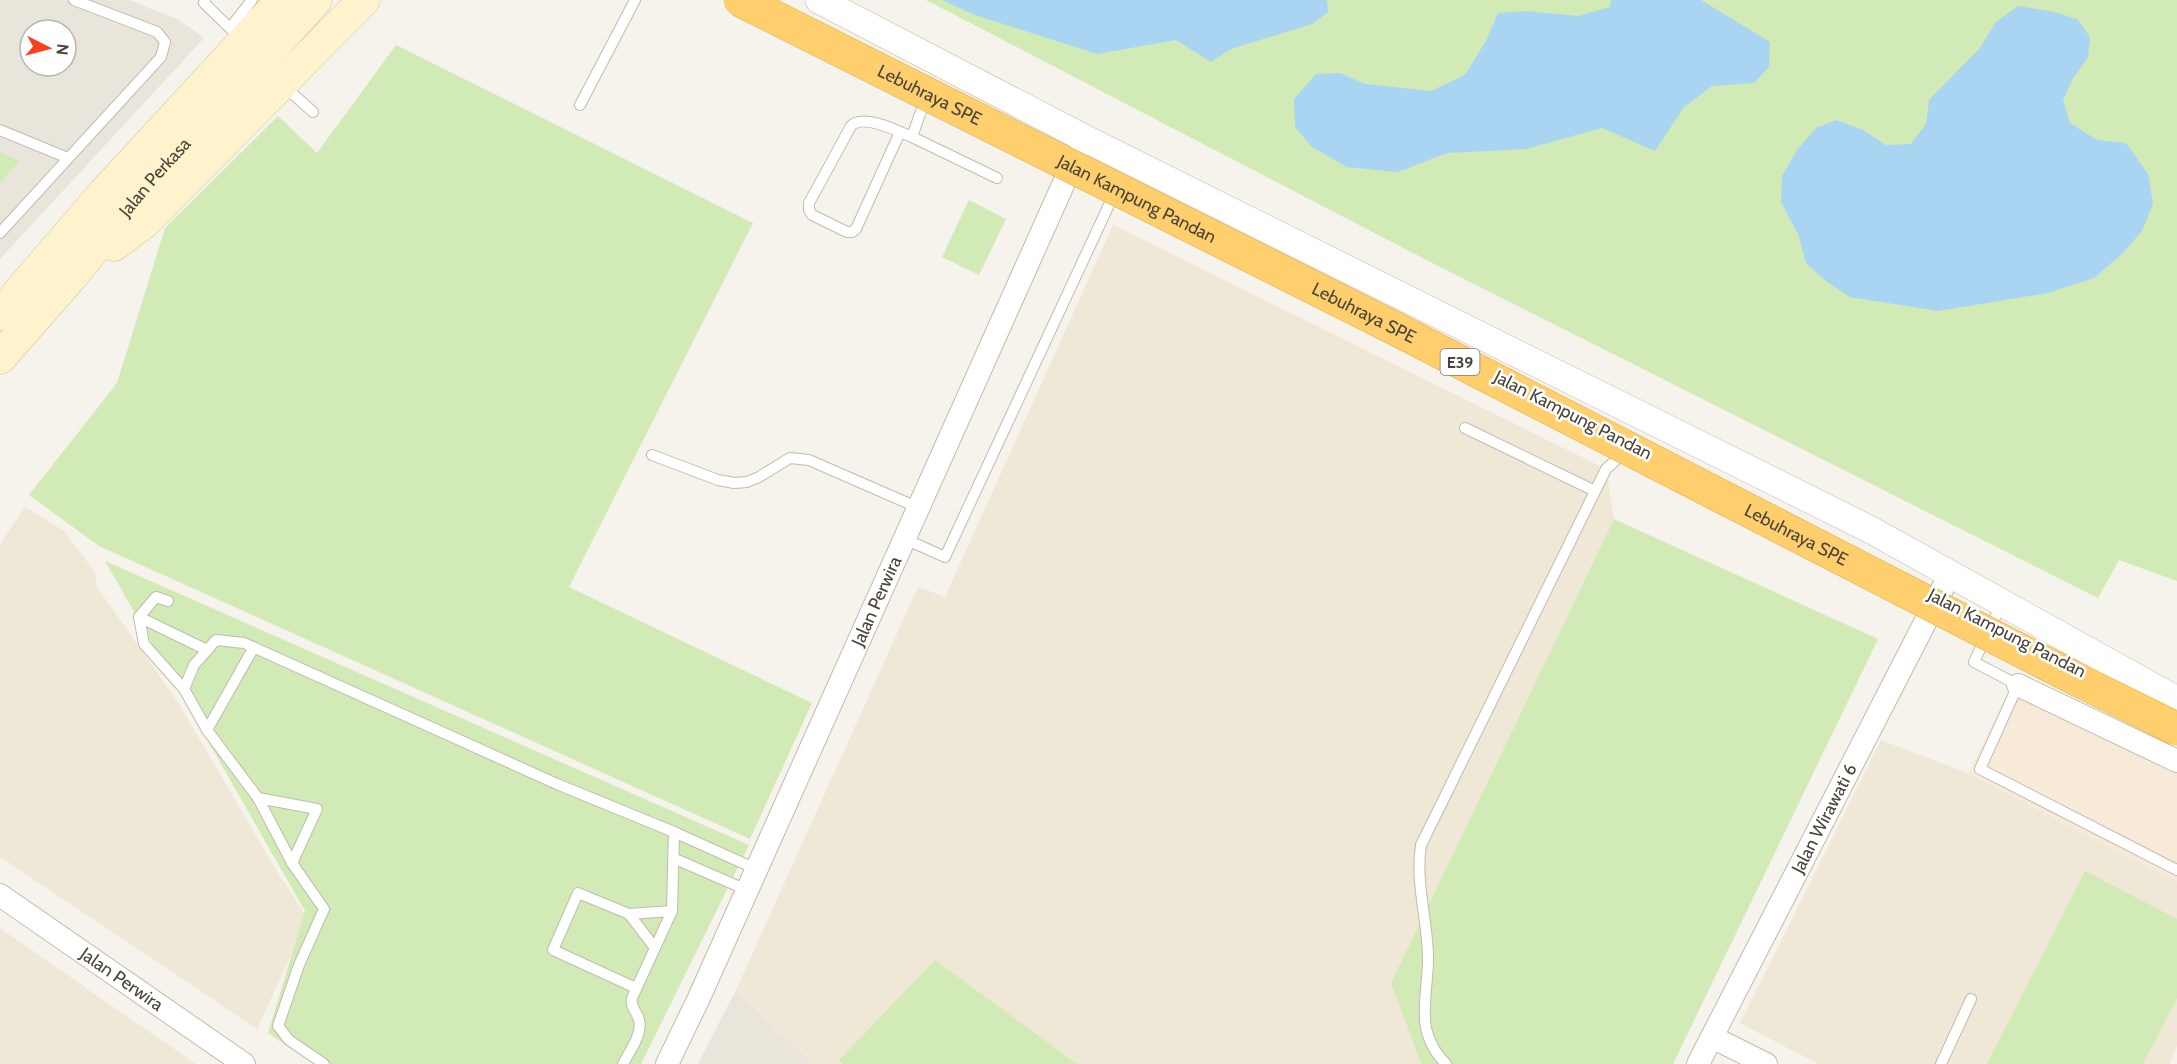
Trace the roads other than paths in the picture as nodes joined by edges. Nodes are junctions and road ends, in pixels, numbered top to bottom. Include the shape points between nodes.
1 (74, 0) edge
2 (205, 0) edge
3 (252, 0) edge
4 (282, 0) edge
5 (316, 0) edge
6 (364, 0) edge
7 (635, 0) edge
8 (741, 0) edge
9 (787, 0) edge
10 (819, 0) edge
11 (236, 35) junction
12 (281, 84) junction
13 (928, 94) junction
14 (580, 105) dead end
15 (313, 112) dead end
16 (0, 130) edge
17 (900, 132) junction
18 (912, 137) junction
19 (1084, 138) junction
20 (68, 158) junction
21 (1072, 162) junction
22 (997, 178) dead end
23 (1118, 187) junction
24 (0, 233) edge
25 (71, 278) junction
26 (0, 314) edge
27 (0, 358) edge
28 (1465, 428) dead end
29 (1632, 445) junction
30 (652, 455) dead end
31 (1595, 491) junction
32 (919, 508) junction
33 (905, 540) junction
34 (1944, 586) junction
35 (168, 602) dead end
36 (1997, 613) junction
37 (139, 617) junction
38 (254, 647) junction
39 (207, 650) junction
40 (2018, 685) junction
41 (184, 689) junction
42 (2177, 702) edge
43 (2177, 721) edge
44 (2177, 729) edge
45 (207, 730) junction
46 (2177, 761) edge
47 (258, 798) junction
48 (674, 832) junction
49 (674, 858) junction
50 (292, 863) junction
51 (2177, 870) edge
52 (751, 880) junction
53 (0, 894) edge
54 (672, 911) junction
55 (629, 914) junction
56 (655, 948) junction
57 (636, 988) junction
58 (1971, 999) dead end
59 (1712, 1037) junction
60 (244, 1064) edge
61 (324, 1064) edge
62 (623, 1064) edge
63 (667, 1064) edge
64 (1446, 1064) edge
65 (1698, 1064) edge
66 (1766, 1064) edge
67 (1941, 1064) edge

1 - 20 lane via 157,32 165,42 161,57
2 - 11 lane
3 - 11 lane
4 - 11 main road, Jalan Perkasa
5 - 25 main road, Jalan Perkasa via 153,178
6 - 12 main road
7 - 14 lane
8 - 13 street, Jalan Kampung Pandan
8 - 44 highway, Lebuhraya SPE / E39, bridge
9 - 42 highway, Lebuhraya SPE / E39 via 1413,320
10 - 19 street, Jalan Kampung Pandan
11 - 26 main road, Jalan Perkasa
12 - 15 lane
12 - 25 main road via 146,221
13 - 18 lane
13 - 21 street, Jalan Kampung Pandan
16 - 20 lane
17 - 17 lane via 856,229 847,232 812,215 810,203 855,121
17 - 18 lane
18 - 22 lane
19 - 21 street, Jalan Perwira
19 - 34 street, Jalan Kampung Pandan via 1860,525
20 - 24 lane
21 - 23 street, Jalan Kampung Pandan
21 - 32 street, Jalan Perwira
23 - 29 street, Jalan Kampung Pandan
23 - 33 lane via 945,558
25 - 27 main road, Jalan Perkasa
28 - 31 lane
29 - 31 lane via 1606,469
29 - 34 street, Jalan Kampung Pandan
30 - 32 lane via 734,483 747,482 790,458 799,458
31 - 64 lane via 1421,845 1418,863 1428,959 1426,1029 1437,1055
32 - 33 street, Jalan Perwira
33 - 52 street, Jalan Perwira
34 - 36 street, Jalan Kampung Pandan
34 - 59 street, Jalan Wirawati 6
35 - 37 lane via 156,597
36 - 40 lane via 1974,662
36 - 42 street, Jalan Kampung Pandan
36 - 43 street, Jalan Kampung Pandan
37 - 39 lane
37 - 41 lane via 144,644
38 - 39 lane via 216,640
38 - 45 lane
38 - 48 lane via 557,784
39 - 41 lane via 194,666
40 - 46 street
40 - 51 lane via 1980,769
41 - 45 lane
45 - 47 lane
47 - 50 lane
47 - 50 lane via 317,809
48 - 49 lane
48 - 52 lane
49 - 52 lane
49 - 54 lane
50 - 61 lane via 324,909 278,1026 289,1040
52 - 63 street, Jalan Perwira
53 - 60 street, Jalan Perwira
54 - 55 lane
54 - 56 lane
55 - 56 lane
55 - 57 lane via 578,893 553,950
56 - 57 lane
57 - 62 lane via 631,1004 640,1028
58 - 67 lane
59 - 65 street, Jalan Wirawati 6
59 - 66 street

